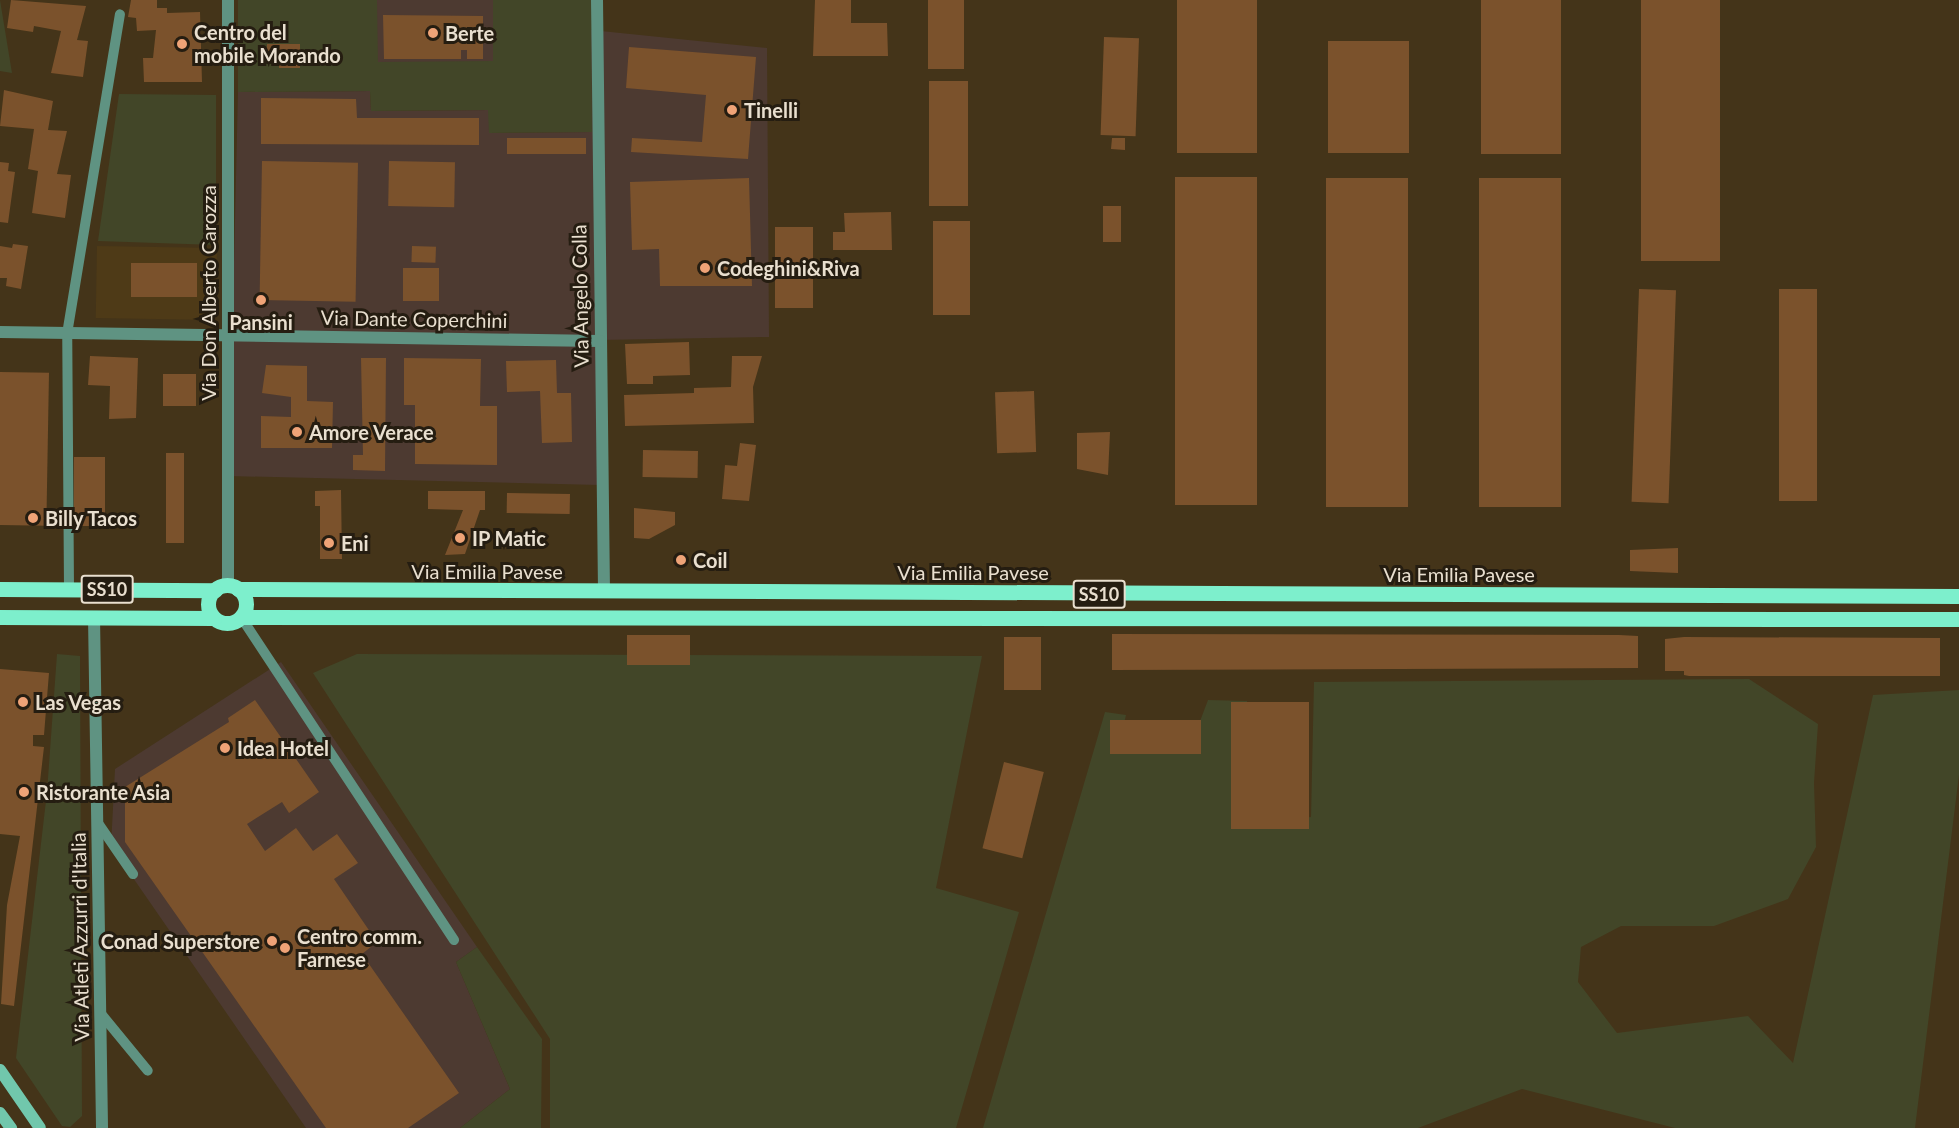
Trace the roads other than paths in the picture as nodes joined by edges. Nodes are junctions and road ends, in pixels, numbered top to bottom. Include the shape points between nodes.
1 (228, 0) edge
2 (597, 0) edge
3 (120, 14) dead end
4 (0, 332) edge
5 (67, 334) junction
6 (228, 335) junction
7 (600, 341) junction
8 (227, 588) junction
9 (0, 589) edge
10 (69, 589) junction
11 (604, 592) junction
12 (1959, 596) edge
13 (0, 617) edge
14 (94, 617) junction
15 (241, 617) junction
16 (214, 618) junction
17 (1959, 619) edge
18 (98, 823) junction
19 (133, 874) dead end
20 (454, 940) dead end
21 (102, 1015) junction
22 (0, 1070) edge
23 (148, 1071) dead end
24 (101, 1111) junction
25 (0, 1113) edge
26 (11, 1128) edge
27 (40, 1128) edge
28 (93, 1128) edge
29 (102, 1128) edge

1 - 6 street, Via Don Alberto Carozza
2 - 7 street, Via Angelo Colla
3 - 5 lane
4 - 5 street, Via Dante Coperchini
5 - 6 street, Via Dante Coperchini
5 - 10 lane
6 - 7 street, Via Dante Coperchini
6 - 8 street, Via Don Alberto Carozza
7 - 11 street, Via Angelo Colla
8 - 10 main road, Via Emilia Pavese / SS10
8 - 11 main road, Via Emilia Pavese / SS10
8 - 15 main road via 246,602
8 - 16 main road via 208,603
9 - 10 main road, Via Emilia Pavese / SS10
11 - 12 main road, Via Emilia Pavese / SS10
13 - 14 main road, SS10
14 - 16 main road, SS10
14 - 18 street, Via Atleti Azzurri d'Italia
15 - 16 main road, SS10 via 225,622
15 - 17 main road, SS10
15 - 20 lane
18 - 19 lane
18 - 21 street, Via Atleti Azzurri d'Italia
21 - 23 lane
21 - 24 street, Via Atleti Azzurri d'Italia
22 - 27 main road
24 - 28 street
24 - 29 street, Via Atleti Azzurri d'Italia
25 - 26 main road

